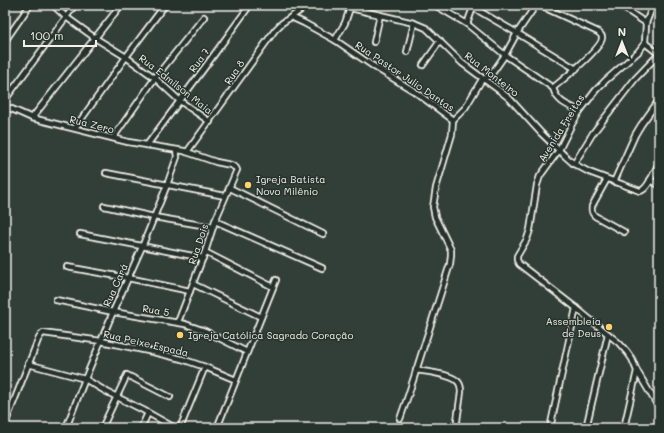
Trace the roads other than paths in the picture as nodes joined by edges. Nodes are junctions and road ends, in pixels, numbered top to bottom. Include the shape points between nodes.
1 (30, 5) edge
2 (53, 5) edge
3 (75, 5) edge
4 (121, 5) edge
5 (165, 5) edge
6 (250, 5) edge
7 (304, 5) edge
8 (338, 5) edge
9 (465, 5) edge
10 (536, 5) edge
11 (540, 5) edge
12 (619, 5) edge
13 (653, 5) edge
14 (439, 6) edge
15 (474, 7) edge
16 (350, 8) junction
17 (380, 15) junction
18 (66, 17) junction
19 (204, 17) dead end
20 (291, 17) junction
21 (414, 23) junction
22 (646, 23) junction
23 (467, 24) junction
24 (517, 33) junction
25 (95, 38) junction
26 (335, 40) junction
27 (5, 41) edge
28 (440, 41) junction
29 (374, 42) dead end
30 (645, 43) junction
31 (408, 52) dead end
32 (659, 54) edge
33 (505, 55) junction
34 (126, 57) junction
35 (423, 65) dead end
36 (576, 69) junction
37 (154, 78) junction
38 (484, 79) junction
39 (553, 88) junction
40 (5, 100) edge
41 (659, 100) edge
42 (180, 101) junction
43 (5, 106) edge
44 (580, 111) junction
45 (32, 118) junction
46 (453, 120) junction
47 (210, 122) junction
48 (75, 128) junction
49 (112, 138) junction
50 (147, 145) junction
51 (176, 150) junction
52 (560, 150) junction
53 (186, 152) junction
54 (177, 157) junction
55 (659, 163) edge
56 (574, 164) junction
57 (236, 172) joint
58 (106, 173) dead end
59 (607, 179) junction
60 (650, 180) junction
61 (614, 182) junction
62 (167, 185) junction
63 (659, 185) edge
64 (230, 188) junction
65 (225, 196) junction
66 (104, 206) dead end
67 (154, 217) junction
68 (216, 221) junction
69 (213, 227) junction
70 (624, 232) dead end
71 (80, 234) dead end
72 (323, 234) dead end
73 (142, 247) junction
74 (205, 252) junction
75 (203, 258) junction
76 (67, 267) dead end
77 (322, 268) dead end
78 (128, 278) junction
79 (276, 280) dead end
80 (193, 284) junction
81 (273, 287) junction
82 (190, 291) junction
83 (56, 300) dead end
84 (576, 308) junction
85 (113, 312) junction
86 (261, 317) junction
87 (178, 322) junction
88 (608, 334) junction
89 (101, 341) junction
90 (247, 352) junction
91 (28, 364) junction
92 (205, 367) junction
93 (416, 370) junction
94 (637, 371) junction
95 (85, 379) junction
96 (236, 380) junction
97 (117, 397) junction
98 (170, 397) dead end
99 (659, 408) edge
100 (148, 413) junction
101 (400, 419) dead end
102 (5, 424) edge
103 (66, 428) edge
104 (102, 428) edge
105 (141, 428) edge
106 (175, 428) edge
107 (180, 428) edge
108 (217, 428) edge
109 (456, 428) edge
110 (550, 428) edge
111 (586, 428) edge
112 (624, 428) edge

1 - 27 street
2 - 18 street, Rua Edmilson Maia
3 - 18 street
4 - 25 street
5 - 34 street
6 - 42 street, Rua 7
7 - 20 street, Rua 8
8 - 16 street, Rua Monteiro
9 - 15 street
10 - 24 street
11 - 36 street via 601,35 601,42
12 - 22 street
13 - 22 street
14 - 23 street
15 - 23 street
15 - 24 street
16 - 17 street, Rua Monteiro
16 - 26 street
17 - 21 street, Rua Monteiro
17 - 29 street
18 - 25 street, Rua Edmilson Maia
18 - 40 street
19 - 37 street
20 - 26 street, Rua Pastor Julio Dantas
20 - 47 street, Rua 8 via 275,30
21 - 28 street, Rua Monteiro via 426,28
21 - 31 street
22 - 30 street
23 - 33 street
24 - 33 street
24 - 36 street
25 - 34 street, Rua Edmilson Maia
25 - 45 street
26 - 46 street, Rua Pastor Julio Dantas via 414,91
28 - 35 street
28 - 38 street, Rua Monteiro via 462,63
30 - 32 street
30 - 44 street, Avenida Freitas via 596,90
32 - 56 street via 625,91 593,133
33 - 38 street
33 - 39 street
34 - 37 street, Rua Edmilson Maia
34 - 48 street
36 - 39 street
37 - 42 street, Rua Edmilson Maia
37 - 49 street
38 - 46 street via 465,108
38 - 52 street, Rua Monteiro via 510,99
39 - 44 street via 558,98
41 - 61 street via 635,135
42 - 47 street, Rua Edmilson Maia
42 - 50 street, Rua 7
43 - 45 street, Rua Zero
44 - 52 street, Avenida Freitas
45 - 48 street, Rua Zero
46 - 93 street, Rua Pastor Julio Dantas via 452,134 433,207 434,217 451,250 451,256
47 - 53 street, Rua 8
48 - 49 street, Rua Zero
49 - 50 street, Rua Zero
50 - 51 street, Rua Zero
51 - 53 street, Rua Zero
51 - 54 street, Rua Cará
52 - 56 street, Rua Monteiro
52 - 84 street, Avenida Freitas via 540,176 530,230 517,257 519,264
53 - 54 street, Rua 8
53 - 57 street, Rua Zero via 235,167
54 - 62 street, Rua Cará
55 - 60 street
56 - 59 street, Rua Monteiro
57 - 64 street, Rua Dois
58 - 62 street
59 - 61 street, Rua Monteiro
59 - 70 street via 591,210 595,216
60 - 61 street, Rua Monteiro via 644,190 640,191
60 - 63 street
62 - 65 street
62 - 67 street, Rua Cará
64 - 65 street, Rua Dois
64 - 72 street
65 - 68 street, Rua Dois
66 - 67 street
67 - 69 street
67 - 73 street, Rua Cará
68 - 69 street, Rua Dois
68 - 77 street
69 - 74 street, Rua Dois
71 - 73 street
73 - 75 street
73 - 78 street, Rua Cará
74 - 75 street, Rua Dois
74 - 81 street
75 - 80 street, Rua Dois
76 - 78 street
78 - 82 street
78 - 85 street, Rua Cará
79 - 81 street
80 - 82 street, Rua Dois
80 - 86 street
81 - 86 street
82 - 87 street, Rua Dois
83 - 85 street, Rua 5
84 - 88 street
84 - 110 street
85 - 87 street, Rua 5
85 - 89 street, Rua Cará
86 - 90 street
87 - 90 street, Rua 5 via 205,331
88 - 94 street via 627,352
88 - 111 street
89 - 91 street, Rua Peixe Espada via 43,333
89 - 92 street, Rua Peixe Espada via 182,359
89 - 95 street, Rua Cará
90 - 96 street
91 - 95 street
91 - 102 street
92 - 96 street, Rua Peixe Espada
92 - 107 street
93 - 101 street, Rua Pastor Julio Dantas
93 - 109 street via 450,377 460,383
94 - 99 street
94 - 112 street
95 - 97 street
95 - 103 street, Rua Cará
96 - 108 street
97 - 98 street via 127,375
97 - 100 street
97 - 104 street
100 - 105 street
100 - 106 street

